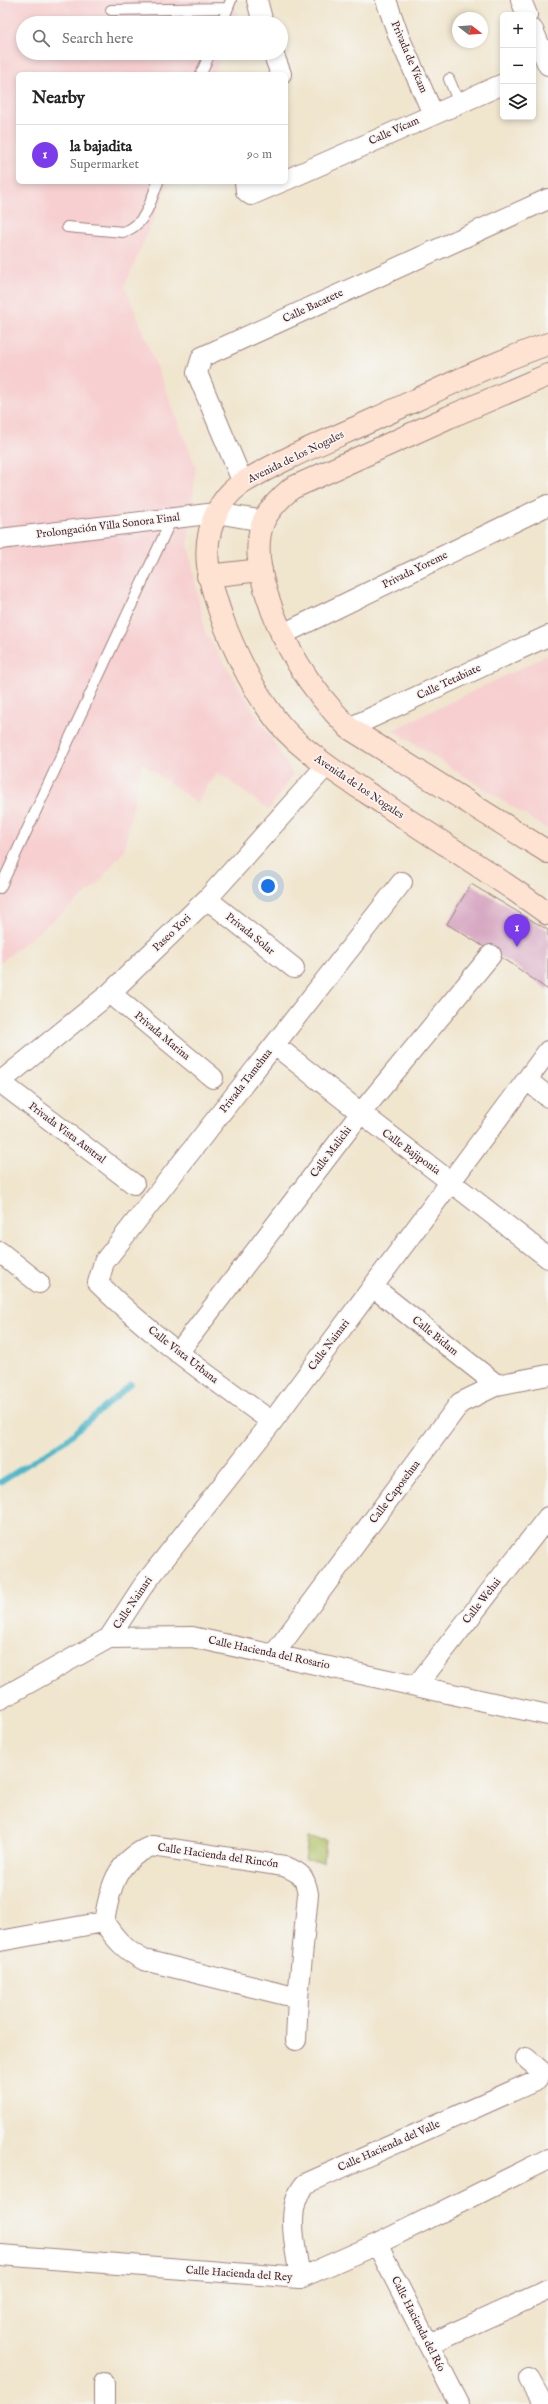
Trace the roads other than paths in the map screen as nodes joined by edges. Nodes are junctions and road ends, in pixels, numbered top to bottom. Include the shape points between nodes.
1 (257, 0) edge
2 (386, 0) edge
3 (521, 0) edge
4 (230, 4) edge
5 (111, 10) dead end
6 (526, 12) edge
7 (225, 16) edge
8 (261, 16) edge
9 (536, 37) edge
10 (207, 60) edge
11 (276, 60) edge
12 (548, 65) edge
13 (536, 70) edge
14 (203, 72) edge
15 (280, 72) edge
16 (449, 79) dead end
17 (500, 85) edge
18 (459, 103) junction
19 (433, 114) junction
20 (288, 179) edge
21 (157, 184) edge
22 (272, 184) edge
23 (248, 189) edge
24 (548, 199) edge
25 (67, 227) dead end
26 (548, 344) edge
27 (548, 375) edge
28 (243, 483) junction
29 (548, 505) edge
30 (216, 513) junction
31 (172, 518) junction
32 (264, 521) junction
33 (0, 539) edge
34 (261, 570) junction
35 (208, 576) junction
36 (281, 635) junction
37 (548, 636) edge
38 (349, 728) junction
39 (326, 766) junction
40 (548, 852) edge
41 (402, 882) dead end
42 (0, 888) edge
43 (207, 899) junction
44 (548, 914) edge
45 (491, 955) dead end
46 (294, 968) dead end
47 (110, 993) junction
48 (275, 1045) junction
49 (548, 1051) edge
50 (213, 1078) dead end
51 (527, 1080) junction
52 (0, 1082) edge
53 (548, 1097) edge
54 (360, 1114) junction
55 (451, 1181) junction
56 (134, 1184) dead end
57 (0, 1252) edge
58 (548, 1258) edge
59 (39, 1283) dead end
60 (98, 1283) joint
61 (373, 1287) junction
62 (178, 1353) junction
63 (548, 1375) edge
64 (497, 1385) junction
65 (272, 1422) junction
66 (548, 1517) edge
67 (109, 1638) junction
68 (274, 1654) junction
69 (417, 1685) junction
70 (0, 1699) edge
71 (548, 1714) edge
72 (104, 1922) junction
73 (0, 1941) edge
74 (298, 1998) junction
75 (296, 2040) dead end
76 (526, 2058) dead end
77 (548, 2159) edge
78 (377, 2244) junction
79 (0, 2255) edge
80 (300, 2278) junction
81 (548, 2290) edge
82 (429, 2344) junction
83 (529, 2379) dead end
84 (104, 2383) dead end
85 (104, 2404) edge
86 (459, 2404) edge
87 (543, 2404) edge

1 - 8 street
2 - 19 street, Privada de Vícam via 399,37
3 - 6 street
4 - 5 lane
4 - 7 lane
9 - 12 street
10 - 14 lane
11 - 15 street
12 - 13 street
16 - 18 lane
17 - 18 street, Calle Vícam
18 - 19 street, Calle Vícam
19 - 20 street, Calle Vícam
21 - 25 lane via 140,224 132,230 123,232
22 - 23 street
24 - 28 street, Calle Bacatete via 202,357 197,373
26 - 28 main road, Avenida de los Nogales via 421,398 303,452
27 - 32 main road via 292,488 278,500
28 - 30 main road, Avenida de los Nogales via 230,492
29 - 36 street, Privada Yoreme
30 - 31 street, Prolongación Villa Sonora Final
30 - 32 street, Prolongación Villa Sonora Final
30 - 35 main road, Avenida de los Nogales via 206,545
31 - 33 street, Prolongación Villa Sonora Final
31 - 42 lane
32 - 34 main road via 258,553
34 - 35 main road
34 - 36 main road via 273,618
35 - 39 main road, Avenida de los Nogales via 229,635 269,709 294,739
36 - 38 main road via 308,681 326,705
37 - 38 street, Calle Tetabiate
38 - 40 main road
39 - 43 street, Paseo Yori
39 - 44 main road, Avenida de los Nogales
41 - 48 street, Privada Tamehua
43 - 46 street, Privada Solar
43 - 47 street, Paseo Yori
45 - 54 street, Calle Malichi
47 - 50 street, Privada Marina
47 - 52 street, Paseo Yori
48 - 54 street, Calle Bajiponia
48 - 60 street, Privada Tamehua via 104,1262
49 - 51 street, Calle Nainari
51 - 53 street
51 - 55 street, Calle Nainari
52 - 56 street, Privada Vista Austral
54 - 55 street, Calle Bajiponia
54 - 62 street, Calle Malichi
55 - 58 street, Calle Bajiponia
55 - 61 street, Calle Nainari
57 - 59 street
60 - 62 street, Calle Vista Urbana via 125,1310
61 - 64 street, Calle Bidam
61 - 65 street, Calle Nainari
62 - 65 street, Calle Vista Urbana
63 - 64 street, Calle Caposehua
64 - 68 street, Calle Caposehua via 460,1403
65 - 67 street, Calle Nainari via 143,1586
66 - 69 street, Calle Wehai
67 - 68 street, Calle Hacienda del Rosario via 192,1637
67 - 70 street, Calle Hacienda del Rosario
68 - 69 street, Calle Hacienda del Rosario
69 - 71 street, Calle Hacienda del Rosario
72 - 73 street
72 - 74 street via 126,1949 144,1960
72 - 74 street, Calle Hacienda del Rincón via 116,1878 123,1865 135,1853 152,1846 284,1866 298,1872 306,1880 308,1894
74 - 75 street, Calle Hacienda del Rincón
76 - 80 street, Calle Hacienda del Valle via 540,2070 536,2080 305,2184 294,2200 294,2228
77 - 78 street, Calle Hacienda del Rey
78 - 80 street, Calle Hacienda del Rey
78 - 82 street, Calle Hacienda del Río
79 - 80 street, Calle Hacienda del Rey
81 - 82 street
82 - 86 street, Calle Hacienda del Río
83 - 87 street
84 - 85 street

